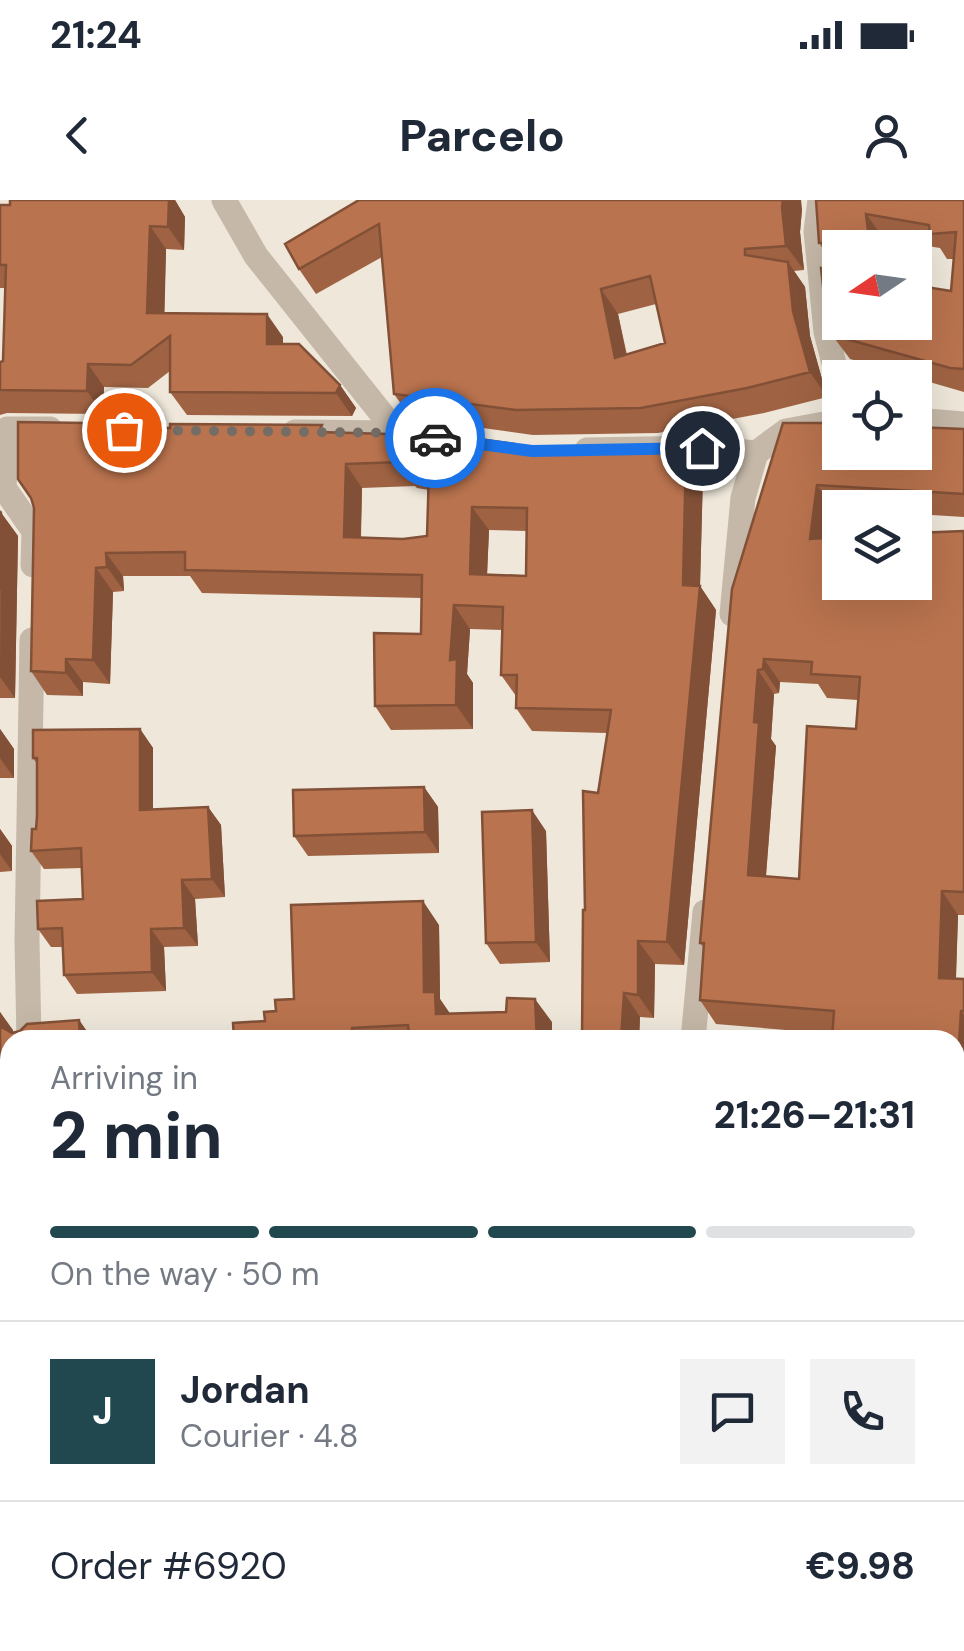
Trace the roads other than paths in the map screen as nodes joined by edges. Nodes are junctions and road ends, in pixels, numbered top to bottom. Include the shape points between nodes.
1 (224, 200) edge
2 (820, 200) edge
3 (833, 360) edge
4 (932, 421) edge
5 (964, 424) edge
6 (822, 425) edge
7 (65, 429) edge
8 (280, 432) edge
9 (397, 433) junction
10 (434, 438) edge
11 (570, 450) edge
12 (756, 453) junction
13 (730, 629) edge
14 (706, 892) edge
15 (29, 1030) edge
16 (693, 1030) edge

1 - 9 street via 256,256
2 - 3 street via 816,231
4 - 5 street
6 - 12 street via 786,431
7 - 15 street via 6,428 4,488 34,531
8 - 9 street
9 - 10 street
11 - 12 street
12 - 13 street via 742,498
14 - 16 street

